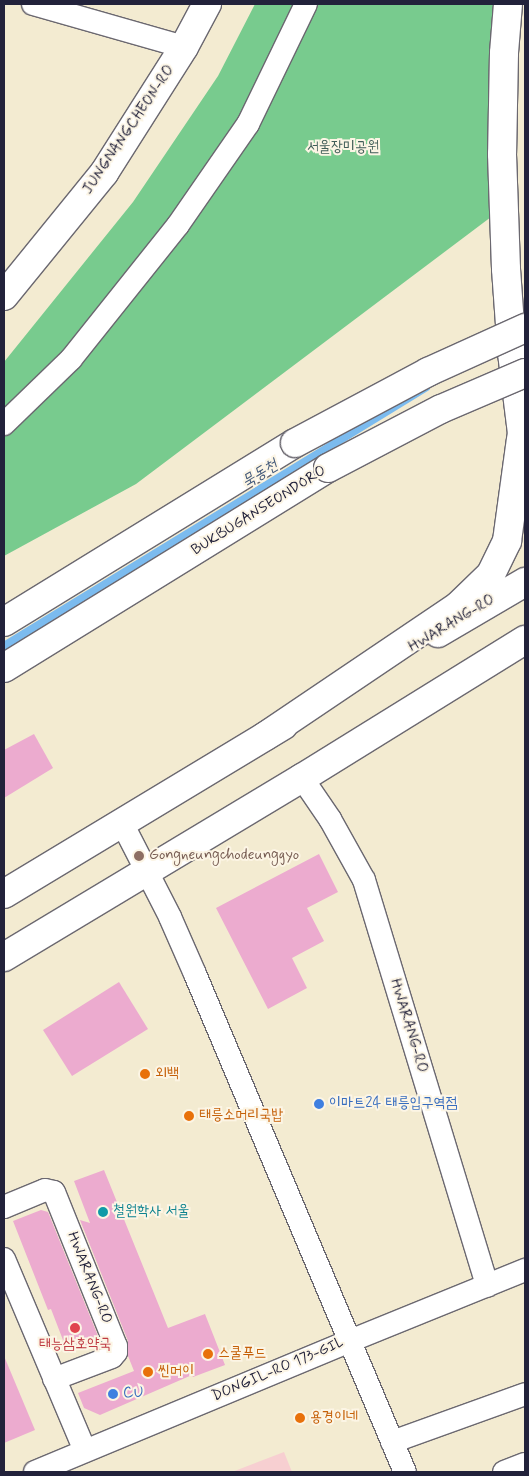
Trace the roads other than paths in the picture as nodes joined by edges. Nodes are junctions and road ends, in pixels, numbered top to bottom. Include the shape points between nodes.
1 (33, 4) edge
2 (207, 4) edge
3 (306, 4) edge
4 (508, 4) edge
5 (184, 47) junction
6 (4, 296) edge
7 (525, 328) edge
8 (525, 374) edge
9 (4, 424) edge
10 (523, 449) edge
11 (525, 582) edge
12 (4, 622) edge
13 (525, 640) edge
14 (4, 668) edge
15 (264, 737) junction
16 (302, 778) junction
17 (122, 823) junction
18 (147, 871) junction
19 (4, 894) edge
20 (4, 957) edge
21 (4, 1207) edge
22 (4, 1259) edge
23 (524, 1273) edge
24 (487, 1286) junction
25 (350, 1340) junction
26 (54, 1379) junction
27 (525, 1394) edge
28 (392, 1442) junction
29 (85, 1451) junction
30 (525, 1464) edge
31 (35, 1472) edge
32 (405, 1472) edge
33 (504, 1472) edge

1 - 5 street
2 - 5 main road, JUNGNANGCHEON-RO
3 - 9 street via 248,124 178,224 71,359
4 - 10 main road, bridge via 502,154 512,353
5 - 6 main road, JUNGNANGCHEON-RO via 104,173
7 - 12 main road, bridge via 428,372 295,443
8 - 14 main road, BUKBUGANSEONDORO, bridge via 441,409 328,468
10 - 15 main road via 507,541 491,574 458,606
11 - 15 main road, HWARANG-RO
13 - 16 main road
15 - 17 main road, HWARANG-RO
16 - 18 main road
16 - 24 street, HWARANG-RO via 330,819 364,880
17 - 18 street
17 - 19 main road, HWARANG-RO
18 - 20 main road
18 - 25 street via 195,974
21 - 26 street, HWARANG-RO via 45,1190 54,1192 116,1346 112,1356
22 - 26 street
23 - 24 street, DONGIL-RO 173-GIL
24 - 25 street, DONGIL-RO 173-GIL
25 - 28 street
25 - 29 street, DONGIL-RO 173-GIL
26 - 29 street
27 - 28 street
28 - 32 street
29 - 31 street, DONGIL-RO 173-GIL
30 - 33 street

